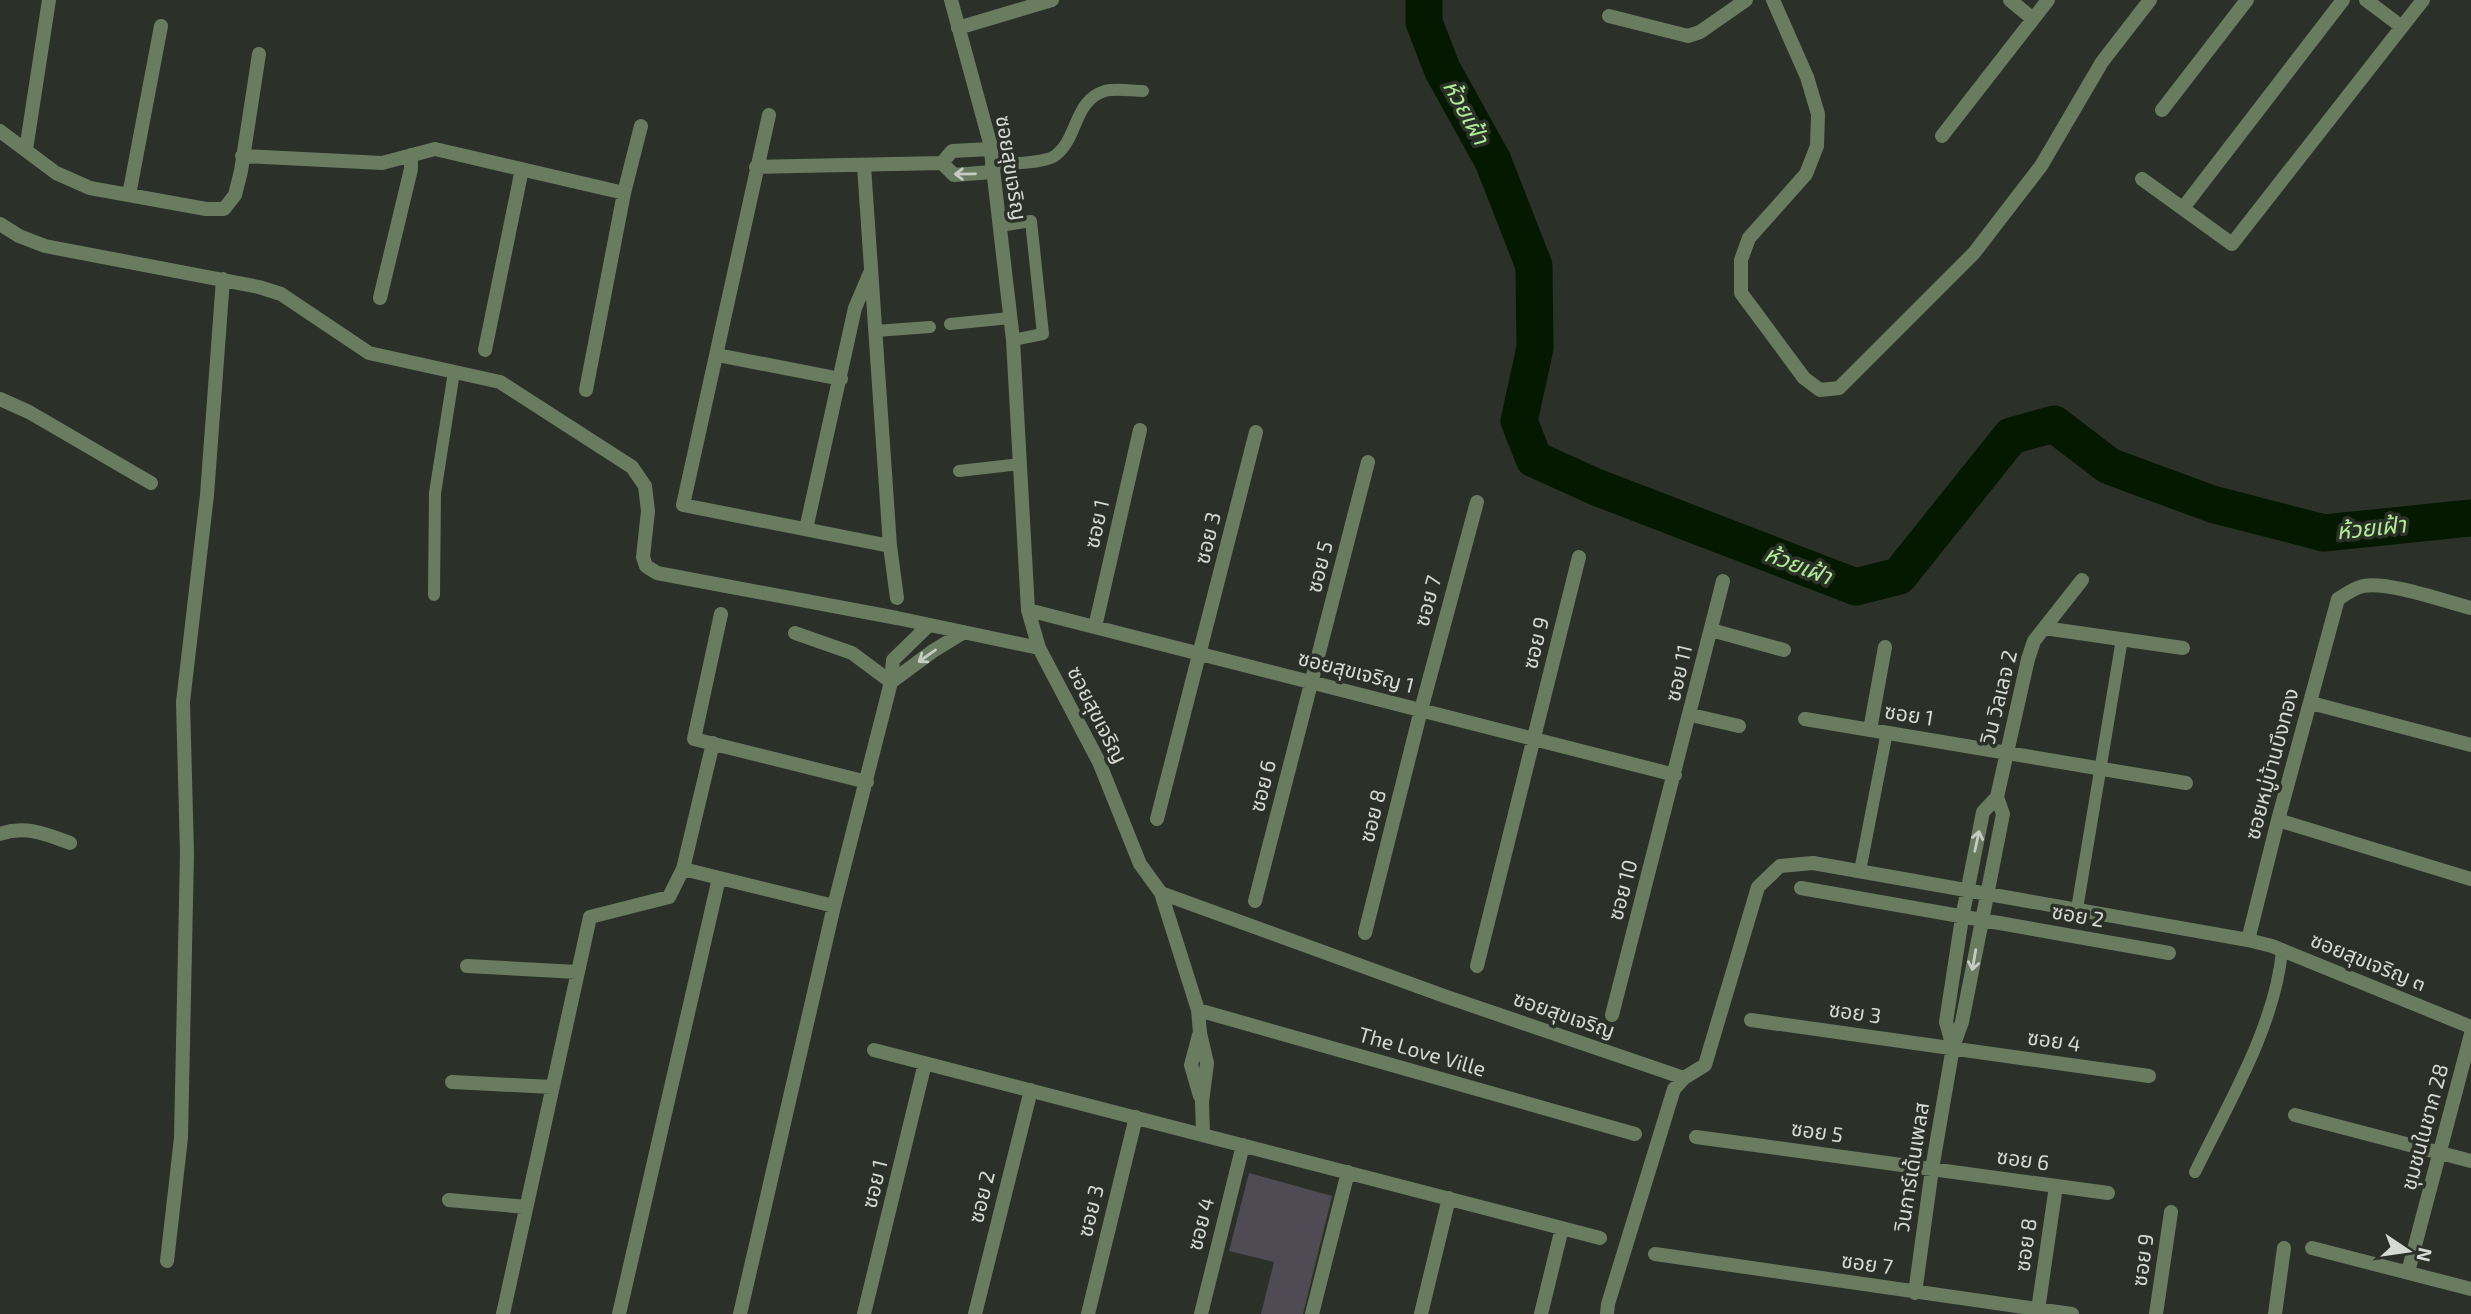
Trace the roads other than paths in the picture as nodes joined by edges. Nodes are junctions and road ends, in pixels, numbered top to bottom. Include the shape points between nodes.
1 (49, 0) edge
2 (951, 0) edge
3 (1052, 0) edge
4 (1746, 0) edge
5 (1773, 0) edge
6 (2010, 0) edge
7 (2048, 0) edge
8 (2150, 0) edge
9 (2247, 0) edge
10 (2343, 0) edge
11 (2367, 0) edge
12 (2423, 0) edge
13 (1609, 16) dead end
14 (2033, 19) junction
15 (161, 26) dead end
16 (2402, 27) junction
17 (958, 28) junction
18 (259, 54) dead end
19 (1143, 90) dead end
20 (2162, 110) dead end
21 (769, 115) dead end
22 (641, 126) dead end
23 (0, 131) edge
24 (1942, 136) dead end
25 (990, 149) junction
26 (26, 150) junction
27 (411, 155) junction
28 (242, 156) junction
29 (942, 163) junction
30 (864, 166) junction
31 (756, 167) junction
32 (522, 169) junction
33 (992, 169) junction
34 (2142, 179) dead end
35 (624, 193) junction
36 (129, 195) junction
37 (2183, 208) junction
38 (0, 224) edge
39 (1000, 226) junction
40 (871, 271) junction
41 (223, 279) junction
42 (380, 298) dead end
43 (1010, 318) junction
44 (950, 324) dead end
45 (930, 327) dead end
46 (876, 331) junction
47 (1013, 340) junction
48 (485, 350) dead end
49 (717, 355) junction
50 (454, 372) junction
51 (841, 379) junction
52 (586, 390) dead end
53 (0, 398) edge
54 (1140, 430) dead end
55 (1256, 432) dead end
56 (1368, 462) dead end
57 (1020, 464) junction
58 (959, 471) dead end
59 (151, 483) dead end
60 (1477, 502) dead end
61 (806, 530) junction
62 (890, 546) junction
63 (1579, 557) dead end
64 (2082, 580) dead end
65 (1723, 581) dead end
66 (434, 595) dead end
67 (897, 598) dead end
68 (2471, 608) edge
69 (1028, 610) junction
70 (722, 614) dead end
71 (929, 625) junction
72 (1095, 627) junction
73 (2044, 628) junction
74 (1711, 630) junction
75 (964, 632) junction
76 (795, 633) dead end
77 (2122, 639) junction
78 (1885, 647) dead end
79 (1039, 648) junction
80 (2183, 648) dead end
81 (1784, 650) dead end
82 (1201, 654) junction
83 (891, 682) junction
84 (1312, 682) junction
85 (2311, 703) junction
86 (1421, 710) junction
87 (1691, 715) junction
88 (1805, 719) dead end
89 (1739, 726) dead end
90 (1870, 730) junction
91 (1887, 732) junction
92 (1533, 738) junction
93 (713, 743) junction
94 (2471, 745) edge
95 (2006, 751) junction
96 (2102, 768) junction
97 (1675, 775) junction
98 (867, 782) junction
99 (2186, 783) dead end
100 (1997, 797) junction
101 (1157, 819) dead end
102 (2278, 820) junction
103 (0, 834) edge
104 (70, 843) dead end
105 (682, 869) junction
106 (1860, 871) junction
107 (719, 878) junction
108 (2471, 879) edge
109 (1801, 888) dead end
110 (1967, 889) junction
111 (1161, 893) junction
112 (1986, 893) junction
113 (1255, 901) dead end
114 (834, 906) junction
115 (2077, 909) junction
116 (1962, 918) junction
117 (1981, 920) junction
118 (1366, 933) dead end
119 (2248, 940) junction
120 (2282, 951) junction
121 (2169, 953) dead end
122 (467, 966) dead end
123 (1477, 966) dead end
124 (577, 972) junction
125 (1198, 1010) junction
126 (1612, 1015) dead end
127 (1751, 1020) dead end
128 (2471, 1027) edge
129 (2471, 1034) edge
130 (1953, 1047) junction
131 (874, 1050) dead end
132 (925, 1063) junction
133 (2149, 1076) dead end
134 (1684, 1078) junction
135 (452, 1082) dead end
136 (552, 1087) junction
137 (1031, 1090) junction
138 (2295, 1115) dead end
139 (1136, 1117) junction
140 (1203, 1134) junction
141 (1635, 1134) dead end
142 (1696, 1137) dead end
143 (1242, 1145) junction
144 (2440, 1153) junction
145 (2471, 1161) edge
146 (1932, 1169) junction
147 (1348, 1172) junction
148 (2195, 1172) dead end
149 (2056, 1186) junction
150 (2108, 1193) dead end
151 (1449, 1198) junction
152 (449, 1200) dead end
153 (526, 1207) junction
154 (2171, 1212) dead end
155 (1562, 1228) junction
156 (1601, 1238) dead end
157 (2284, 1248) dead end
158 (2312, 1248) dead end
159 (1655, 1254) dead end
160 (167, 1261) dead end
161 (2408, 1272) junction
162 (2471, 1289) edge
163 (1915, 1293) junction
164 (2038, 1310) junction
165 (503, 1314) edge
166 (620, 1314) edge
167 (740, 1314) edge
168 (864, 1314) edge
169 (975, 1314) edge
170 (1088, 1314) edge
171 (1201, 1314) edge
172 (1312, 1314) edge
173 (1421, 1314) edge
174 (1541, 1314) edge
175 (1607, 1314) edge
176 (2072, 1314) edge
177 (2156, 1314) edge
178 (2275, 1314) edge

1 - 26 street
2 - 17 street, ซอยสุขเจริญ
3 - 17 street
4 - 13 street via 1688,36
5 - 8 street via 1818,114 1817,146 1806,174 1749,238 1741,260 1741,293 1804,378 1820,390 1839,388 1974,253 2041,166 2102,62
6 - 14 street
7 - 14 street
9 - 20 street
10 - 37 street
11 - 16 street
12 - 16 street
14 - 24 street
15 - 36 street
16 - 37 street via 2232,244
17 - 25 street, ซอยสุขเจริญ
18 - 28 street
19 - 33 lane via 1105,91 1087,101 1070,141 1055,157
21 - 31 street
22 - 35 street
23 - 26 street
25 - 29 street via 952,151
25 - 33 street, ซอยสุขเจริญ
26 - 36 street via 78,183
27 - 28 street via 382,163
27 - 32 street via 435,149
27 - 42 street
28 - 36 street via 235,195 224,209
29 - 30 street
33 -> 29 street via 954,175
30 - 31 street
30 - 40 street
31 - 49 street
32 - 35 street
32 - 48 street
33 - 39 street, ซอยสุขเจริญ
34 - 37 street
35 - 52 street
38 - 41 street via 45,246
39 - 43 street, ซอยสุขเจริญ
39 - 47 lane via 1031,221 1043,334
40 - 46 street
40 - 51 street via 855,308
41 - 50 street via 281,294 369,353
41 - 160 street via 207,495 183,702 187,852 181,1138
43 - 44 lane
43 - 47 street, ซอยสุขเจริญ
45 - 46 lane
46 - 62 street
47 - 57 street, ซอยสุขเจริญ
49 - 51 street
49 - 61 street via 683,505
50 - 66 lane via 435,493
50 - 71 street via 500,382 632,467 645,486 649,511 643,557 646,566 657,573
51 - 61 street
53 - 59 street
54 - 72 street, ซอย 1
55 - 82 street, ซอย 3
56 - 84 street, ซอย 5
57 - 58 lane
57 - 69 street, ซอยสุขเจริญ
60 - 86 street, ซอย 7
61 - 62 street
62 - 67 street
63 - 92 street, ซอย 9
64 - 73 street, วิน วิลเลจ 2
65 - 74 street, ซอย 11
68 - 85 street, ซอยหมู่บ้านบึงทอง via 2371,585 2338,599
69 - 72 street, ซอยสุขเจริญ 1
69 - 79 street, ซอยสุขเจริญ
70 - 93 street via 694,738
71 - 75 street
71 - 83 street via 893,660
72 - 82 street, ซอยสุขเจริญ 1
73 - 77 street
73 - 95 street, วิน วิลเลจ 2 via 2028,659
74 - 81 street
74 - 87 street, ซอย 11
75 - 79 street
75 -> 83 street
76 - 83 street via 852,653
77 - 80 street
77 - 96 lane
78 - 90 street
79 - 111 street, ซอยสุขเจริญ via 1099,762 1140,864
82 - 84 street, ซอยสุขเจริญ 1
82 - 101 street
83 - 98 street
84 - 86 street, ซอยสุขเจริญ 1
84 - 113 street, ซอย 6
85 - 94 street
85 - 102 street, ซอยหมู่บ้านบึงทอง
86 - 92 street, ซอยสุขเจริญ 1
86 - 118 street, ซอย 8
87 - 89 street
87 - 97 street, ซอย 11
88 - 90 street, ซอย 1
90 - 91 street, ซอย 1
91 - 95 street, ซอย 1
91 - 106 lane
92 - 97 street, ซอยสุขเจริญ 1
92 - 123 street
93 - 98 street
93 - 105 street
95 - 96 street
95 - 100 street, วิน วิลเลจ 2
96 - 99 street
96 - 115 lane
97 - 126 street, ซอย 10
98 - 114 street
110 -> 100 street, วิน วิลเลจ 2 via 1983,812
100 - 112 street, วิน วิลเลจ 2 via 2003,814
102 - 108 street
102 - 119 street, ซอยหมู่บ้านบึงทอง
103 - 104 street via 22,829
105 - 107 street
105 - 124 street via 668,897 590,917
106 - 110 street, ซอยสุขเจริญ ๓
106 - 134 street, ซอยสุขเจริญ ๓ via 1813,863 1780,866 1758,887 1705,1065
107 - 114 street
107 - 166 street
109 - 116 street
110 - 112 street, ซอยสุขเจริญ ๓
110 - 116 street, วินการ์เด้นเพลส
111 - 125 street
111 - 134 street, ซอยสุขเจริญ
112 - 115 street, ซอยสุขเจริญ ๓
112 - 117 street, วินการ์เด้นเพลส
114 - 167 street
115 - 119 street, ซอยสุขเจริญ ๓
116 - 117 street
116 - 130 street, วินการ์เด้นเพลส via 1946,1021
117 - 121 street, ซอย 2
117 -> 130 street, วินการ์เด้นเพลส
119 - 120 street, ซอยสุขเจริญ ๓
120 - 128 street, ซอยสุขเจริญ ๓
120 - 148 lane via 2263,1029
122 - 124 street
124 - 136 street
125 - 140 street via 1207,1063
125 - 141 street, The Love Ville
127 - 130 street, ซอย 3
129 - 144 street, ชุมชนในชาก 28
130 - 133 street, ซอย 4
130 - 146 street, วินการ์เด้นเพลส
131 - 132 street
132 - 137 street
132 - 168 street, ซอย 1
134 - 175 street, ซอยสุขเจริญ ๓ via 1670,1101
135 - 136 street
136 - 153 street
137 - 139 street
137 - 169 street, ซอย 2
138 - 144 street
139 - 140 street
139 - 170 street, ซอย 3
140 - 143 street
142 - 146 street, ซอย 5
143 - 147 street
143 - 171 street, ซอย 4
144 - 145 street
144 - 161 street, ชุมชนในชาก 28
146 - 149 street, ซอย 6
146 - 163 street, วินการ์เด้นเพลส
147 - 151 street
147 - 172 street
149 - 150 street, ซอย 6
149 - 164 street, ซอย 8
151 - 155 street
151 - 173 street
152 - 153 street
153 - 165 street
154 - 177 street, ซอย 9
155 - 156 street
155 - 174 street
157 - 178 street
158 - 161 street
159 - 163 street, ซอย 7
161 - 162 street
163 - 164 street, ซอย 7
164 - 176 street, ซอย 7

